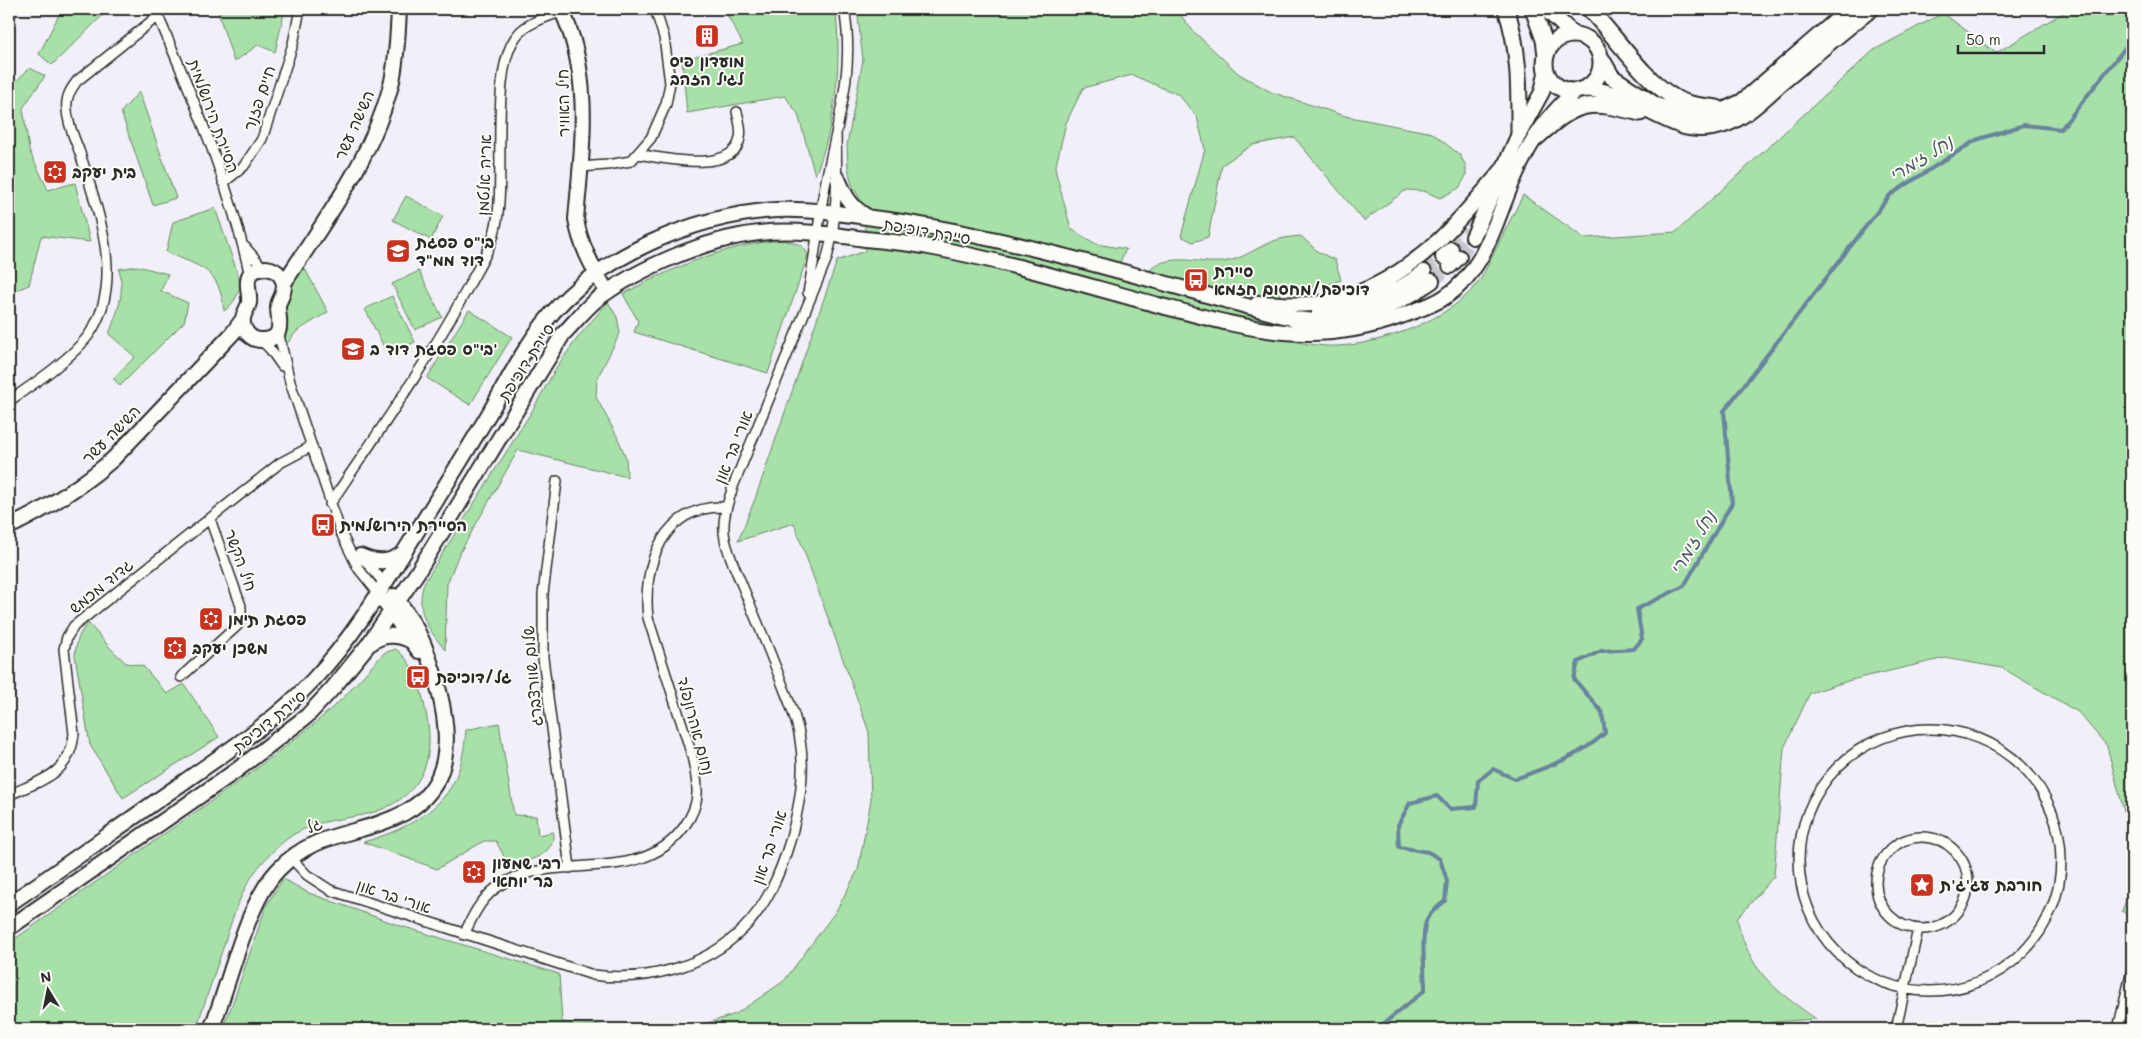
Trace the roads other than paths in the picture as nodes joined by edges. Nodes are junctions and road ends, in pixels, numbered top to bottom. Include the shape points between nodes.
1 (300, 9) edge
2 (399, 9) edge
3 (655, 9) edge
4 (844, 9) edge
5 (1506, 9) edge
6 (1533, 9) edge
7 (1546, 9) edge
8 (1589, 9) edge
9 (1850, 9) edge
10 (1871, 9) edge
11 (562, 10) edge
12 (157, 12) edge
13 (1574, 35) junction
14 (1546, 55) junction
15 (1601, 58) junction
16 (1546, 73) junction
17 (1580, 90) junction
18 (1728, 109) junction
19 (737, 112) dead end
20 (1672, 122) junction
21 (836, 134) junction
22 (1519, 134) junction
23 (1536, 138) junction
24 (638, 154) junction
25 (580, 167) junction
26 (1503, 169) junction
27 (838, 179) junction
28 (222, 183) junction
29 (820, 213) junction
30 (835, 214) junction
31 (869, 217) junction
32 (817, 234) junction
33 (1470, 234) tunnel mouth
34 (832, 235) junction
35 (239, 236) junction
36 (309, 245) junction
37 (268, 269) junction
38 (600, 271) junction
39 (250, 276) junction
40 (1428, 277) tunnel mouth
41 (284, 283) junction
42 (611, 290) junction
43 (1230, 301) junction
44 (806, 305) junction
45 (243, 319) junction
46 (278, 331) junction
47 (256, 339) junction
48 (222, 345) junction
49 (290, 382) junction
50 (10, 397) edge
51 (312, 446) junction
52 (557, 481) dead end
53 (330, 504) junction
54 (726, 507) junction
55 (210, 518) junction
56 (9, 527) edge
57 (341, 533) junction
58 (405, 551) junction
59 (360, 556) junction
60 (382, 589) junction
61 (395, 606) junction
62 (414, 642) junction
63 (368, 645) junction
64 (181, 677) dead end
65 (439, 692) junction
66 (9, 795) edge
67 (291, 858) junction
68 (570, 868) junction
69 (9, 904) edge
70 (9, 928) edge
71 (1918, 929) junction
72 (464, 935) junction
73 (2132, 970) edge
74 (1904, 988) junction
75 (211, 1029) edge
76 (1896, 1029) edge
77 (2118, 1029) edge

1 - 28 street, חיים פזנר via 293,44 262,140 244,166
2 - 36 main road, השישה עשר via 397,50 383,109 347,184
3 - 24 street via 664,37 670,82 666,104 651,138
4 - 21 street via 848,30 848,70
5 - 22 main road via 1519,76
6 - 14 main road
7 - 13 main road
8 - 18 main road via 1653,82 1672,97 1692,105
9 - 18 main road via 1742,102
10 - 20 main road via 1738,118 1700,129
11 - 25 main road, חיל האוויר via 580,63 583,98
11 - 53 street, אריה אלטמן via 519,33 505,61 497,220 486,252 433,347
12 - 28 street, הסיירת הירושלמית via 196,104
12 - 50 street via 77,81 70,91 68,115 105,248 106,285 102,307 88,336 70,355
13 - 14 main road via 1556,40
13 - 15 main road via 1592,41
14 - 16 main road
15 - 17 main road via 1598,77
15 - 18 main road via 1612,77 1657,106 1694,117
16 - 17 main road via 1555,85
16 - 22 main road via 1542,92
17 - 20 main road via 1600,89 1617,94
17 - 23 main road, סיירת דוכיפת via 1561,104
19 - 24 street via 741,137 729,155 714,160 678,161
20 - 23 main road via 1624,109 1582,106 1569,111
21 - 27 street, אורי בר און
21 - 29 street, אורי בר און
22 - 26 main road
23 - 34 main road, סיירת דוכיפת via 1515,175 1488,244 1461,283 1426,307 1368,327 1314,333 1263,331 979,258 928,247
24 - 25 street via 630,161
25 - 38 main road, חיל האוויר via 578,200
26 - 33 main road via 1480,225
26 - 43 main road via 1436,245 1374,286 1324,303 1287,305
27 - 30 street, אורי בר און
27 - 31 main road via 853,207
28 - 35 street, הסיירת הירושלמית
29 - 30 main road, סיירת דוכיפת
29 - 32 street, אורי בר און
29 - 38 main road, סיירת דוכיפת via 783,209 748,212 716,220 640,248
30 - 31 main road, סיירת דוכיפת
30 - 34 street, אורי בר און
31 - 43 main road, סיירת דוכיפת via 985,237
32 - 34 main road, סיירת דוכיפת
32 - 42 main road, סיירת דוכיפת via 782,231 722,241 650,267
32 - 44 street, אורי בר און
34 - 44 street, אורי בר און via 824,268
35 - 37 street, הסיירת הירושלמית via 247,250
35 - 39 street, הסיירת הירושלמית
36 - 37 main road, השישה עשר via 292,262
36 - 41 main road, השישה עשר
37 - 39 main road, השישה עשר via 257,270
37 - 41 main road via 281,276
38 - 42 main road, חיל האוויר
38 - 58 main road, סיירת דוכיפת via 545,321
39 - 45 main road via 246,285 249,302
40 - 43 main road, סיירת דוכיפת via 1340,309 1301,312 1255,309
41 - 46 main road, השישה עשר via 278,306 281,321
42 - 61 main road, סיירת דוכיפת via 593,303 563,334
44 - 54 street, אורי בר און
45 - 47 main road via 245,331
45 - 48 main road, השישה עשר
46 - 47 main road via 269,339
46 - 49 street
47 - 48 main road via 234,339
47 - 49 street via 276,356
48 - 56 main road, השישה עשר via 91,478
49 - 51 street
51 - 53 street
51 - 55 street, גדוד מכמש via 280,463
52 - 68 street, שלום שוורצברג via 543,594 543,658
53 - 57 street
54 - 68 street, נחום אהרונפלד via 702,509 673,527 658,547 648,577 648,618 691,750 698,791 696,805 680,834 651,855 614,865
54 - 72 street, אורי בר און via 725,540 780,677 800,740 802,765 797,817 785,857 766,901 735,937 710,953 686,965 637,977 593,975
55 - 64 street, חיל הקשר via 237,592 241,616 237,626
55 - 66 street, גדוד מכמש via 74,626 64,649 74,734 69,757 56,773
57 - 59 street
57 - 60 street via 358,568
58 - 59 main road via 384,562
58 - 60 main road, סיירת דוכיפת
59 - 60 street
60 - 61 main road, גל
60 - 69 main road, סיירת דוכיפת via 337,652 293,701 219,757
61 - 62 main road, גל
61 - 63 main road, סיירת דוכיפת
61 - 65 main road, גל via 424,643
62 - 63 main road via 406,637 386,636
62 - 65 main road, גל
63 - 70 main road, סיירת דוכיפת via 333,688 292,728 237,770
65 - 67 main road, גל via 446,723 445,757 430,792 403,814 331,836
67 - 72 street, אורי בר און via 307,875 330,890
67 - 75 main road, גל via 266,886 250,918
68 - 72 street, נחום אהרונפלד via 532,872 497,888 486,896
71 - 71 street via 1941,925 1952,917 1961,907 1968,883 1966,871 1955,852 1938,840 1925,837 1910,839 1884,856 1876,886 1880,903 1890,916
71 - 74 street
73 - 77 street
74 - 74 street via 1952,990 1996,974 2032,942 2054,905 2060,885 2062,851 2058,829 2040,786 2027,770 2001,749 1975,736 1940,729 1888,735 1858,750 1836,768 1817,792 1805,820 1798,855 1801,888 1813,920 1830,945 1854,967 1881,982
74 - 76 street

